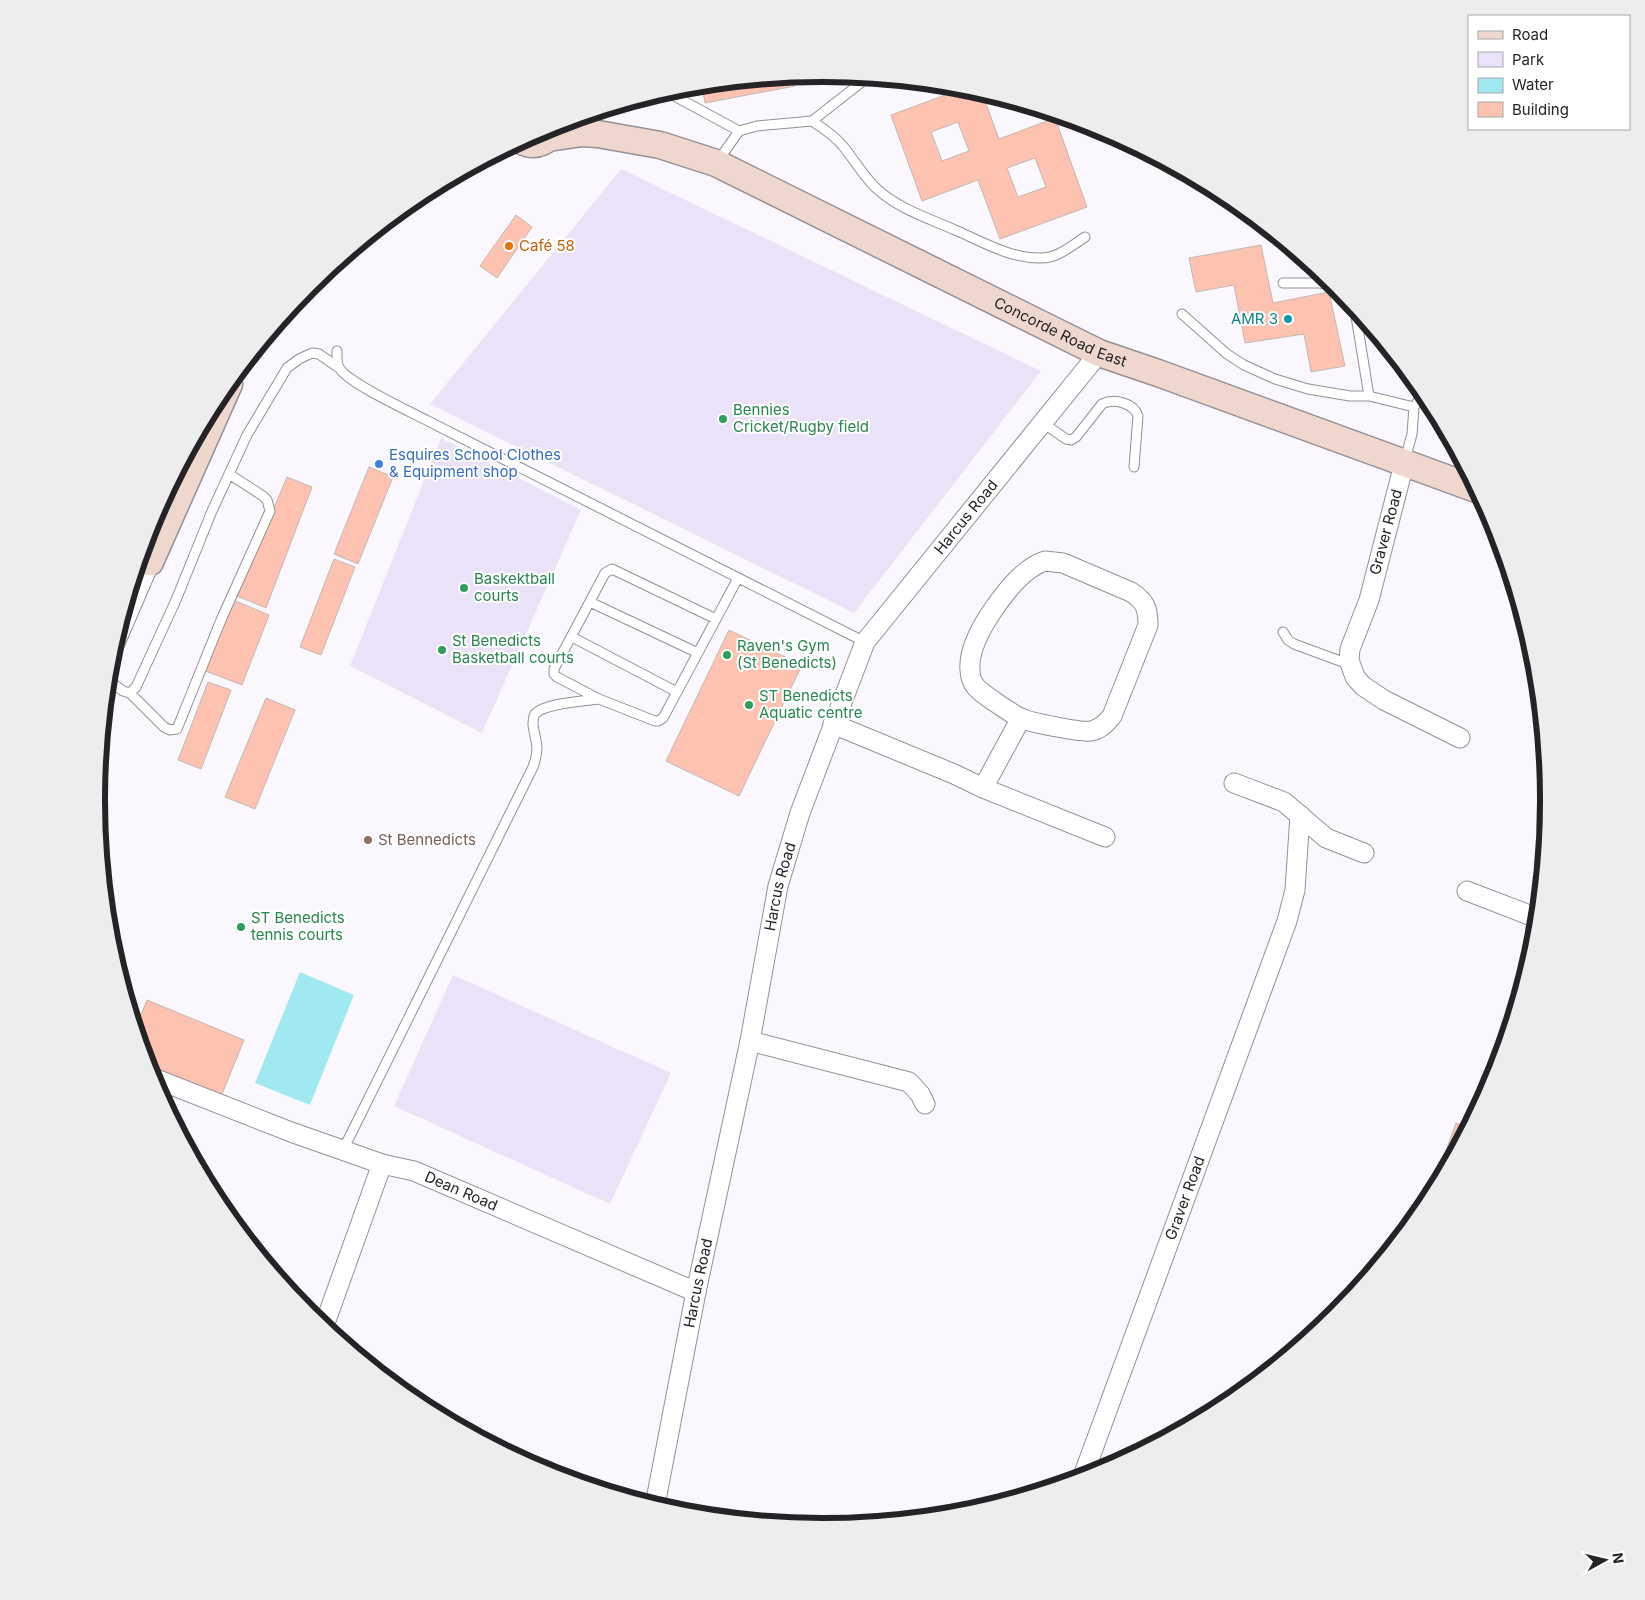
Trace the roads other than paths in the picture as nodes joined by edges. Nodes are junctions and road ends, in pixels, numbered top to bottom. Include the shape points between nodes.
1 (860, 84) edge
2 (676, 98) edge
3 (812, 121) junction
4 (590, 122) edge
5 (739, 131) junction
6 (550, 136) edge
7 (660, 145) junction
8 (716, 163) junction
9 (1084, 237) dead end
10 (1283, 283) dead end
11 (1319, 283) edge
12 (1182, 314) dead end
13 (1358, 323) edge
14 (337, 350) dead end
15 (1099, 354) junction
16 (339, 368) junction
17 (1369, 396) junction
18 (1419, 400) edge
19 (1414, 407) junction
20 (1043, 423) junction
21 (203, 437) edge
22 (1404, 464) junction
23 (1134, 467) dead end
24 (229, 474) junction
25 (1467, 486) edge
26 (156, 536) edge
27 (738, 578) junction
28 (590, 602) junction
29 (716, 619) junction
30 (1283, 632) dead end
31 (572, 637) junction
32 (865, 642) junction
33 (698, 653) junction
34 (1351, 665) junction
35 (115, 685) edge
36 (678, 692) junction
37 (130, 693) junction
38 (599, 699) junction
39 (1021, 718) junction
40 (833, 724) junction
41 (1460, 738) dead end
42 (1234, 784) dead end
43 (983, 788) junction
44 (1300, 815) junction
45 (1105, 837) dead end
46 (1364, 853) dead end
47 (1467, 891) dead end
48 (1530, 915) edge
49 (750, 1041) junction
50 (164, 1083) edge
51 (925, 1104) dead end
52 (342, 1150) junction
53 (382, 1164) junction
54 (696, 1292) junction
55 (327, 1318) edge
56 (1087, 1466) edge
57 (656, 1498) edge

1 - 3 lane
2 - 5 lane
3 - 5 lane via 757,126
3 - 9 lane via 832,134 864,176 892,201 986,244 1029,258 1042,258 1054,256
4 - 7 main road, Concorde Road East via 641,134
5 - 8 lane
6 - 7 main road, Concorde Road East via 598,134
7 - 8 main road, Concorde Road East
8 - 15 main road, Concorde Road East
10 - 11 lane
12 - 17 lane via 1227,354 1275,379 1308,389
13 - 17 lane
14 - 16 lane
15 - 20 street, Harcus Road
15 - 22 main road, Concorde Road East
16 - 24 lane via 319,354 312,353 287,368 247,435
16 - 27 lane via 369,390
17 - 19 lane
18 - 19 lane
19 - 22 lane via 1412,434
20 - 23 lane via 1071,440 1107,401 1132,406 1138,416
20 - 32 street, Harcus Road
21 - 26 main road
22 - 25 main road, Concorde Road East
22 - 34 street, Graver Road via 1368,600 1350,649
24 - 37 lane via 160,636 136,687
24 - 37 lane via 263,496 270,511 177,728 170,730 164,727
27 - 29 lane
27 - 32 lane
28 - 29 lane via 605,573 616,569
28 - 31 lane
28 - 33 lane
29 - 33 lane
30 - 34 lane via 1294,644
31 - 36 lane
31 - 38 lane via 554,668 554,674
32 - 40 street, Harcus Road
33 - 36 lane
34 - 41 street via 1355,678 1363,686
35 - 37 lane
36 - 38 lane via 658,721
38 - 52 lane via 549,707 534,716 538,754 533,767
39 - 39 street via 1080,732 1106,724 1148,625 1146,606 1141,598 1063,562 1045,561 1024,572 988,616 970,659 973,682 978,690
39 - 43 street
40 - 43 street
40 - 49 street, Harcus Road via 800,813 778,886
42 - 44 street via 1284,802
43 - 45 street
44 - 46 street via 1326,838
44 - 56 street, Graver Road via 1295,890 1287,921
47 - 48 street
49 - 51 street via 909,1082
49 - 54 street, Harcus Road
50 - 52 street, Dean Road
52 - 53 street, Dean Road
53 - 54 street, Dean Road via 414,1171
53 - 55 street
54 - 57 street, Harcus Road

